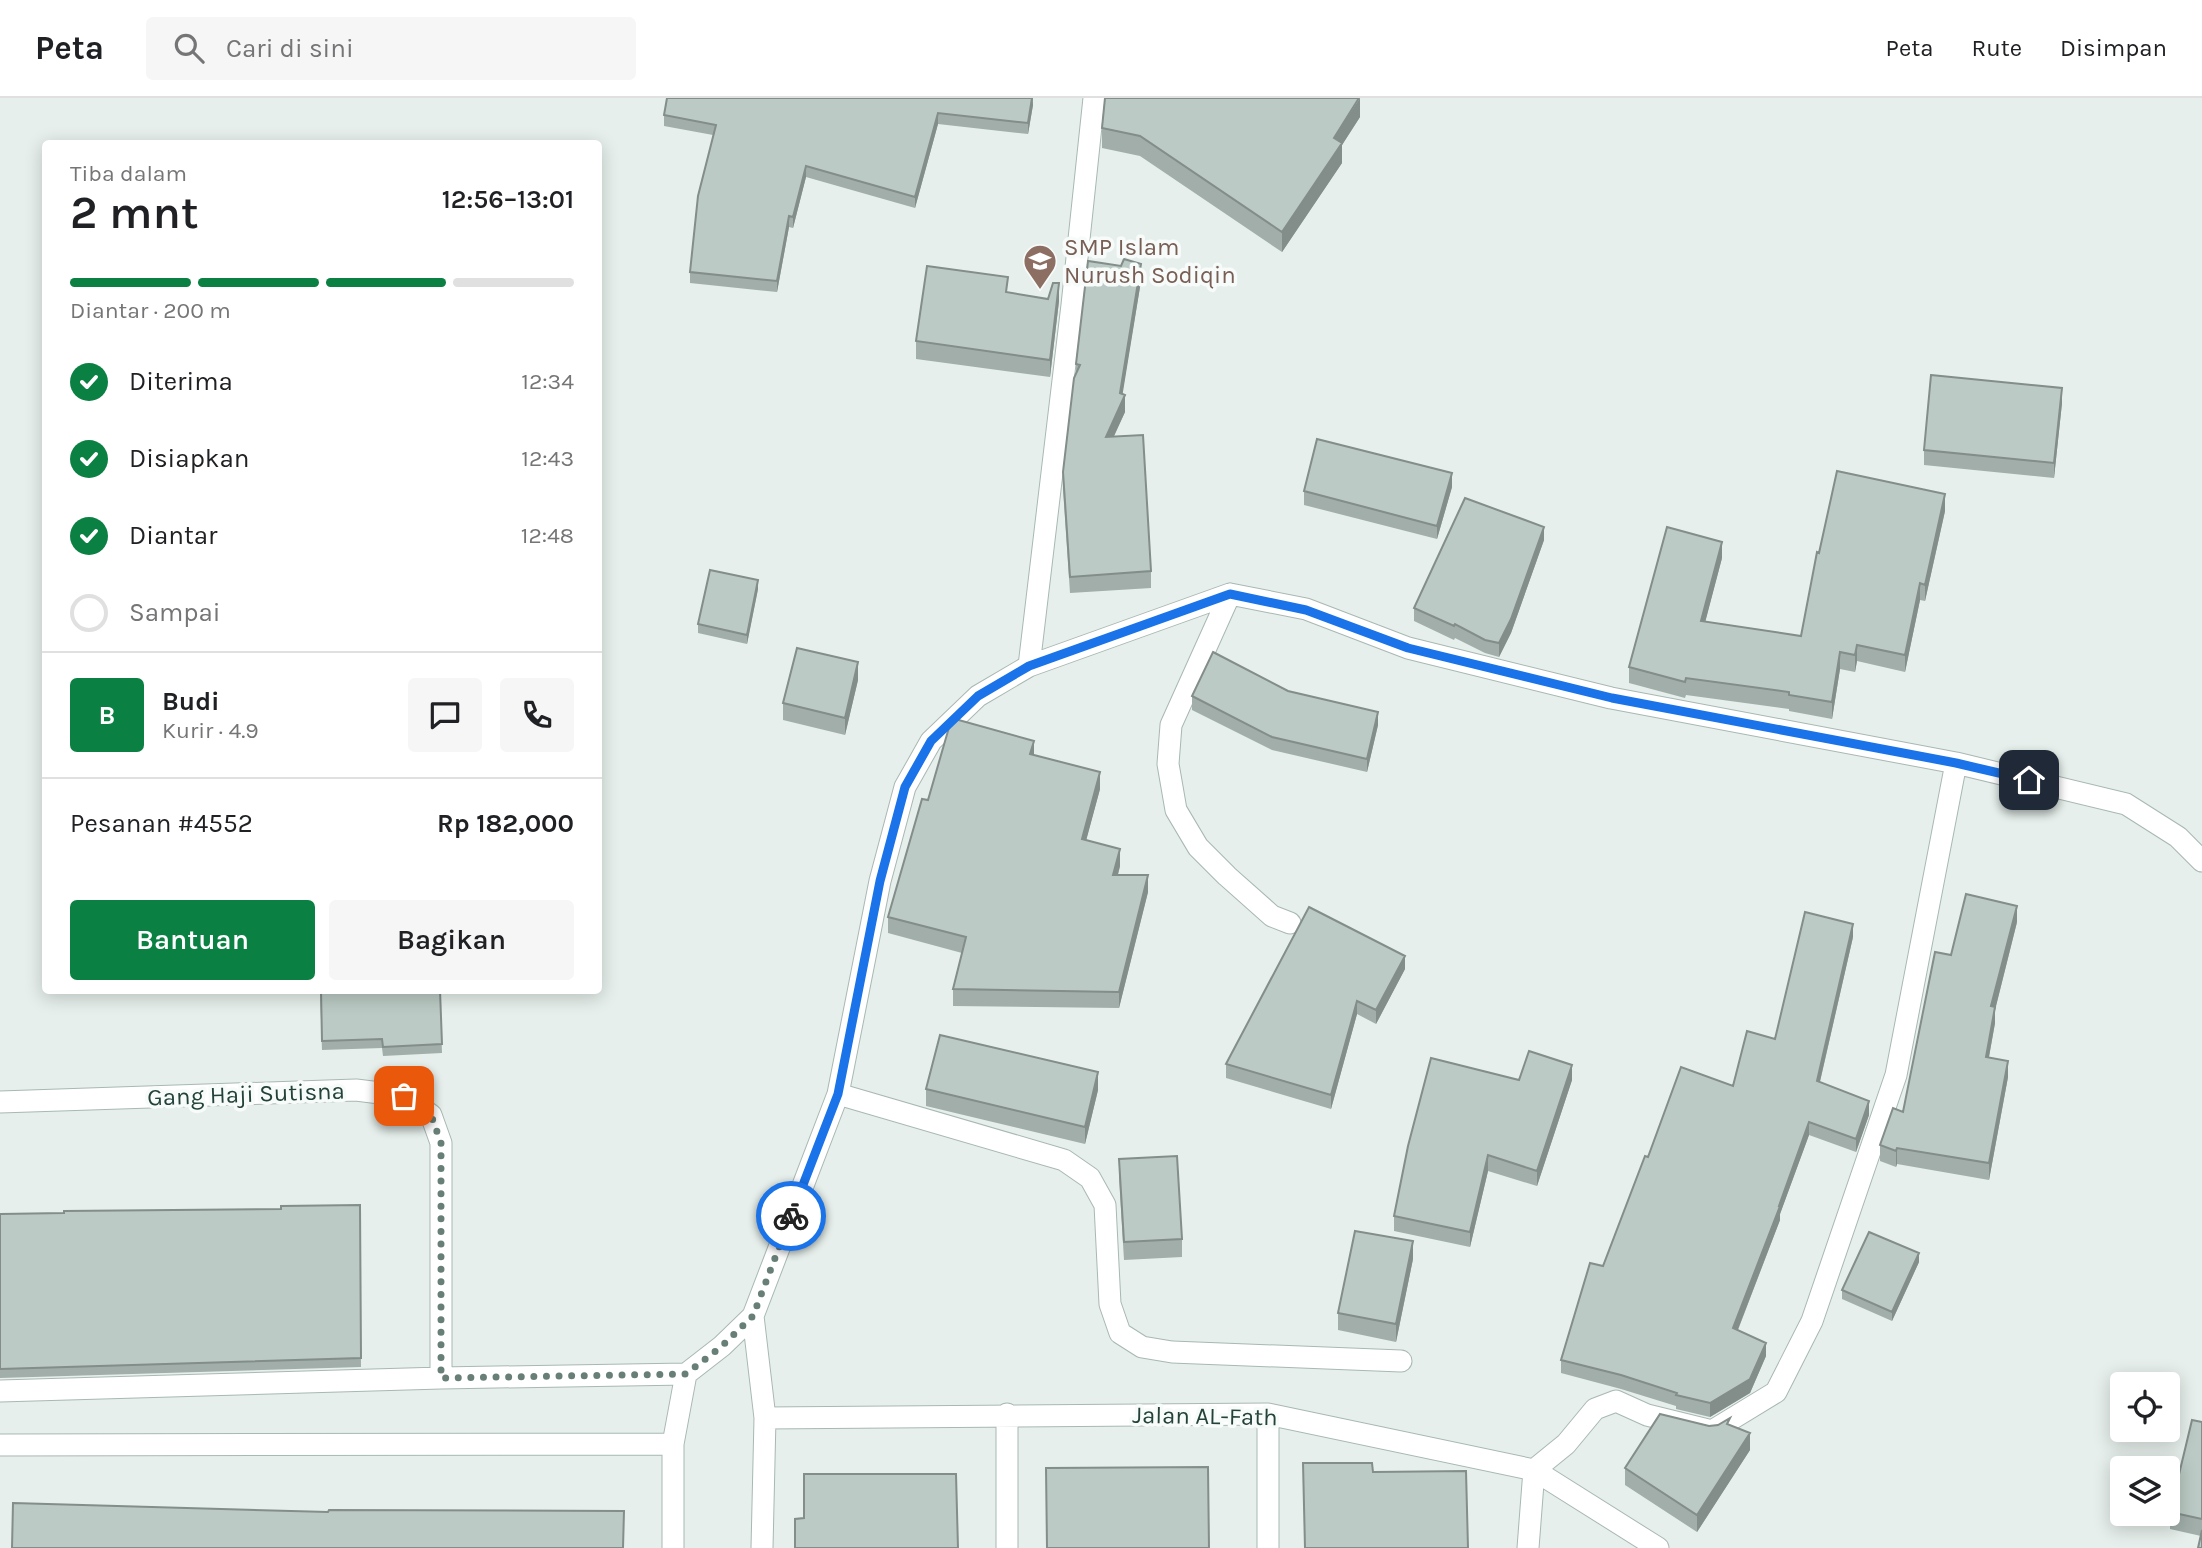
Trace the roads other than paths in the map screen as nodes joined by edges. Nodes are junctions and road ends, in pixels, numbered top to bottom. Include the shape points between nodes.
1 (1094, 98) edge
2 (1230, 594) junction
3 (1029, 666) junction
4 (1956, 763) junction
5 (2202, 860) edge
6 (1290, 923) dead end
7 (838, 1094) junction
8 (0, 1102) edge
9 (753, 1316) junction
10 (1401, 1361) dead end
11 (686, 1374) junction
12 (441, 1378) junction
13 (0, 1391) edge
14 (1268, 1413) junction
15 (1007, 1414) junction
16 (765, 1418) junction
17 (673, 1444) junction
18 (0, 1445) edge
19 (1534, 1470) junction
20 (673, 1548) edge
21 (762, 1548) edge
22 (1007, 1548) edge
23 (1268, 1548) edge
24 (1528, 1548) edge
25 (1658, 1548) edge

1 - 3 street
2 - 3 street
2 - 4 street via 1306,610 1408,648 1612,698
2 - 6 street via 1171,725 1168,764 1176,810 1198,847 1227,876 1272,916
3 - 7 street via 978,696 931,741 905,787 880,881
4 - 5 street via 2126,804 2178,837
4 - 19 street via 1896,1075 1812,1321 1776,1392 1712,1431 1647,1415 1616,1401 1595,1409 1566,1444
7 - 9 street
7 - 10 street via 1064,1160 1090,1178 1105,1205 1110,1304 1120,1333 1142,1348
8 - 12 street, Gang Haji Sutisna via 356,1090 404,1096 431,1115 441,1143
9 - 11 street
9 - 16 street
11 - 12 street
11 - 17 street
12 - 13 street
14 - 15 street, Jalan AL-Fath
14 - 19 street, Jalan AL-Fath
14 - 23 street
15 - 16 street, Jalan AL-Fath
15 - 22 street
16 - 21 street
17 - 18 street
17 - 20 street
19 - 24 street
19 - 25 street, Jalan AL-Fath

